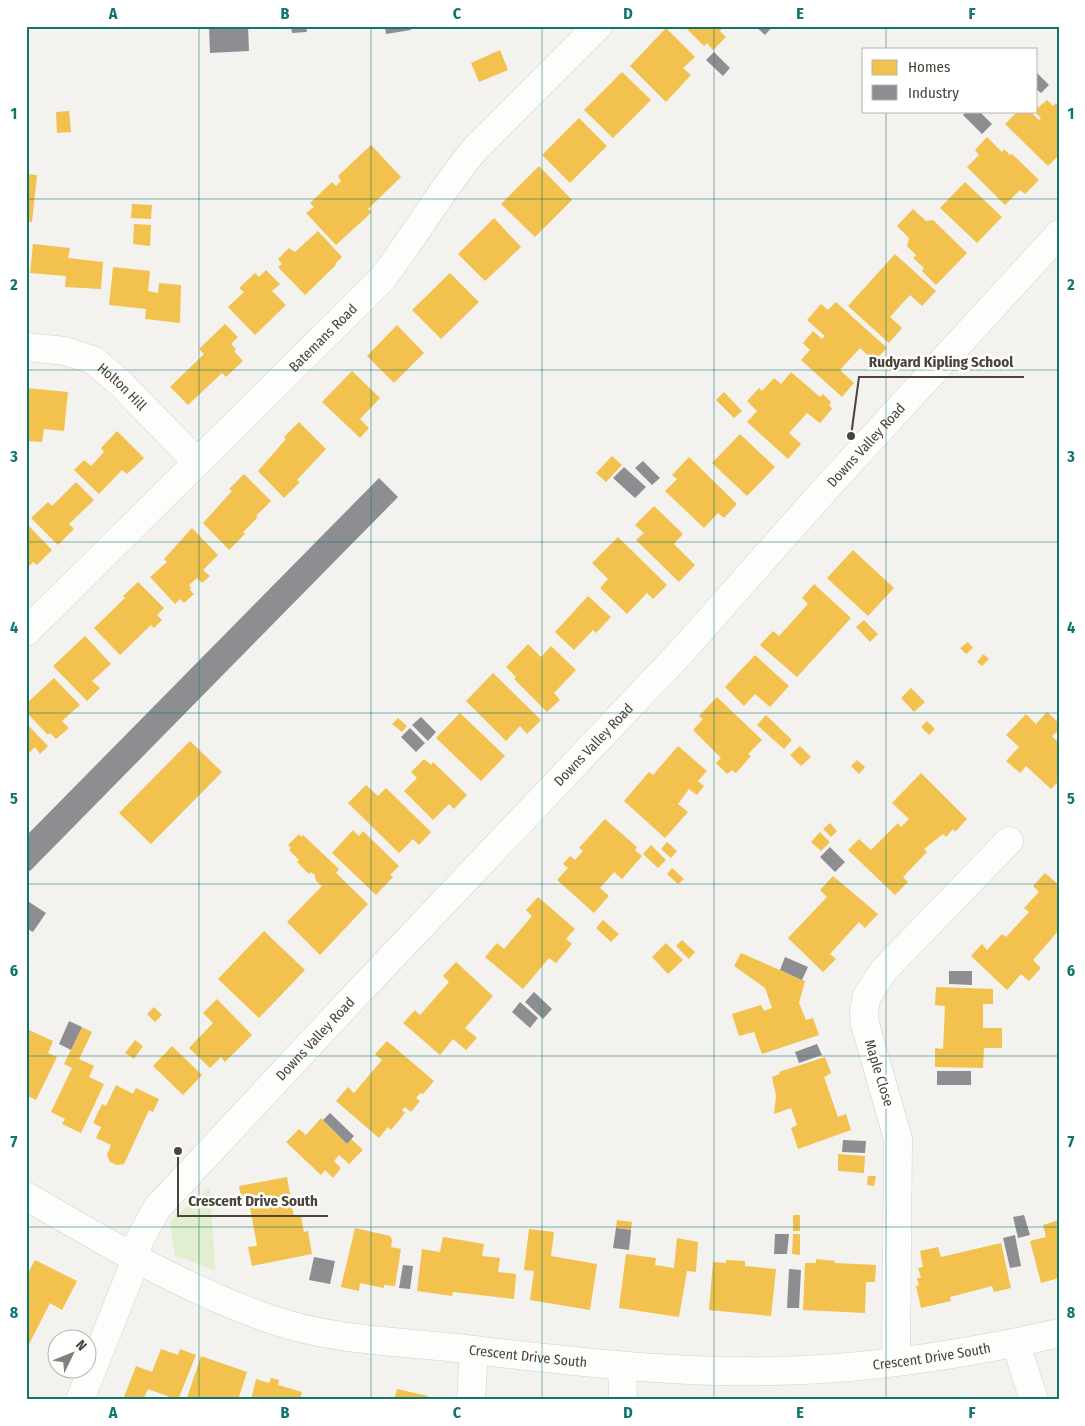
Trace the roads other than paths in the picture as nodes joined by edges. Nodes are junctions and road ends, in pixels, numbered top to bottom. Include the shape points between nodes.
1 (598, 26) edge
2 (1059, 234) edge
3 (26, 347) edge
4 (197, 462) junction
5 (26, 632) edge
6 (1009, 841) dead end
7 (26, 1196) edge
8 (133, 1258) junction
9 (1059, 1333) edge
10 (1016, 1344) junction
11 (474, 1350) junction
12 (896, 1361) junction
13 (622, 1366) junction
14 (80, 1400) edge
15 (471, 1400) edge
16 (622, 1400) edge
17 (1034, 1400) edge

1 - 4 street, Batemans Road via 458,168 420,229 381,280
2 - 8 street, Downs Valley Road via 828,486 684,650 157,1208
3 - 4 street, Holton Hill via 66,352 93,360 113,376
4 - 5 street, Batemans Road
6 - 12 street, Maple Close via 884,970 867,996 865,1024 898,1139
7 - 8 street, Crescent Drive South
8 - 11 street, Crescent Drive South via 202,1292 272,1320 326,1335
8 - 14 street, Downs Valley Road via 131,1272
9 - 10 street, Crescent Drive South
10 - 12 street, Crescent Drive South
10 - 17 street
11 - 13 street, Crescent Drive South
11 - 15 street
12 - 13 street, Crescent Drive South via 804,1370
13 - 16 street

